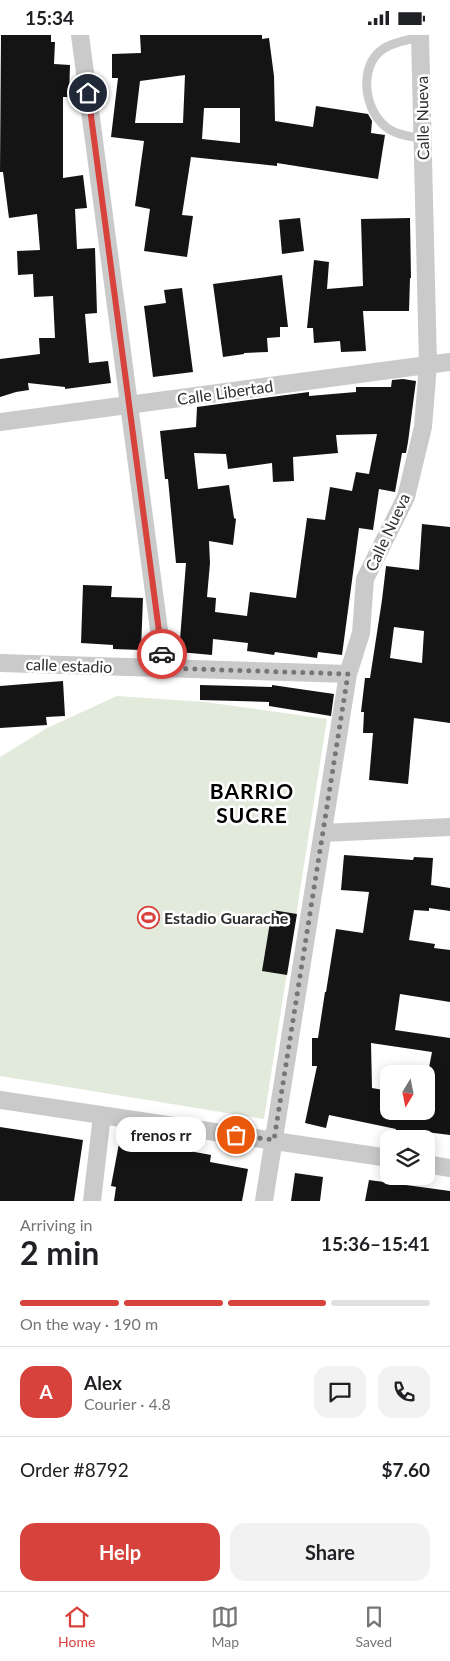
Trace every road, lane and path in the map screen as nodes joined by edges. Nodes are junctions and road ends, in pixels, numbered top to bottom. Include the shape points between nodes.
1 (80, 35) edge
2 (420, 36) edge
3 (423, 138) junction
4 (450, 362) edge
5 (428, 365) junction
6 (129, 405) junction
7 (0, 423) edge
8 (0, 663) edge
9 (164, 668) junction
10 (348, 674) junction
11 (450, 827) edge
12 (323, 833) junction
13 (0, 1100) edge
14 (102, 1115) junction
15 (274, 1140) junction
16 (380, 1157) edge
17 (435, 1166) edge
18 (450, 1168) edge
19 (92, 1201) edge
20 (264, 1201) edge

1 - 6 street
2 - 3 street, Calle Nueva
2 - 3 lane via 382,49 369,65 366,85 372,109 386,127 405,136
3 - 5 street, Calle Nueva
4 - 5 street, Calle Libertad
5 - 6 street, Calle Libertad
5 - 10 street, Calle Nueva via 423,427 406,497 365,579 361,633
6 - 7 street, Calle Libertad
6 - 9 street
8 - 9 street, calle estadio
9 - 10 street, calle estadio
10 - 12 street, Calle Nueva
11 - 12 street
12 - 15 street, Calle Nueva
13 - 14 street
14 - 15 street
14 - 19 street
15 - 16 street
15 - 20 street, Calle Nueva
17 - 18 street

